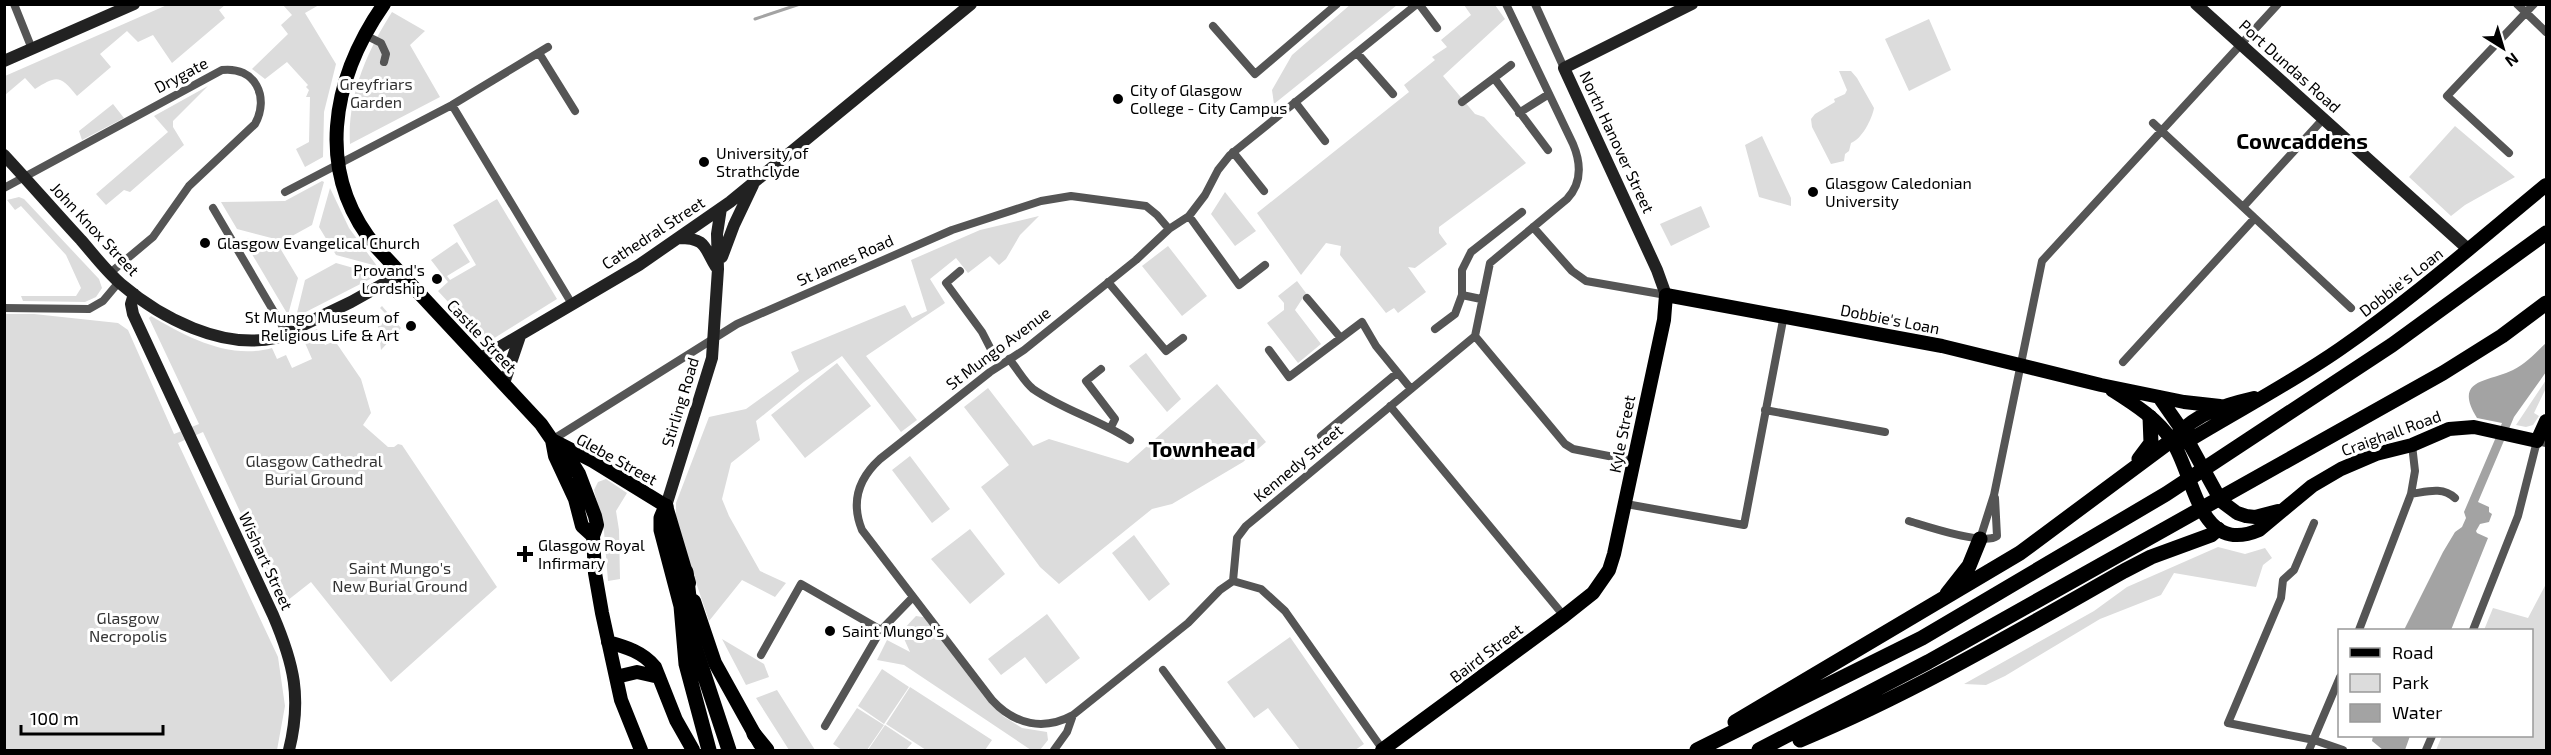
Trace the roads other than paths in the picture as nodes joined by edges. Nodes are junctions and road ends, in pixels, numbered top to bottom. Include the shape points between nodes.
1 (14, 4) edge
2 (134, 4) edge
3 (384, 4) edge
4 (971, 4) edge
5 (1337, 4) edge
6 (1506, 4) edge
7 (1535, 4) edge
8 (1692, 4) edge
9 (2196, 4) edge
10 (2278, 4) edge
11 (2517, 4) edge
12 (2534, 4) edge
13 (1417, 5) edge
14 (2526, 13) junction
15 (1213, 26) dead end
16 (1437, 28) dead end
17 (2547, 32) edge
18 (365, 35) junction
19 (2241, 45) junction
20 (548, 47) dead end
21 (32, 49) junction
22 (539, 53) junction
23 (1357, 53) junction
24 (4, 61) edge
25 (384, 62) dead end
26 (1511, 65) dead end
27 (1564, 68) junction
28 (1494, 78) junction
29 (1393, 94) dead end
30 (1549, 94) junction
31 (1295, 102) junction
32 (1462, 102) dead end
33 (452, 105) junction
34 (575, 111) dead end
35 (1519, 113) junction
36 (2324, 118) junction
37 (2153, 123) dead end
38 (2160, 131) junction
39 (1324, 141) dead end
40 (1548, 150) dead end
41 (1233, 152) junction
42 (2509, 153) dead end
43 (4, 155) edge
44 (337, 164) junction
45 (25, 178) junction
46 (755, 182) junction
47 (2547, 185) edge
48 (4, 188) edge
49 (1264, 191) dead end
50 (285, 192) dead end
51 (2243, 207) junction
52 (213, 208) dead end
53 (721, 208) junction
54 (1522, 212) dead end
55 (1189, 216) junction
56 (2254, 219) junction
57 (1533, 227) junction
58 (1170, 230) junction
59 (2547, 233) edge
60 (679, 238) junction
61 (2469, 250) junction
62 (1265, 265) dead end
63 (718, 269) junction
64 (960, 271) dead end
65 (401, 274) junction
66 (114, 277) junction
67 (1108, 282) junction
68 (134, 294) junction
69 (1462, 295) junction
70 (1666, 295) junction
71 (1307, 298) dead end
72 (1481, 299) junction
73 (2547, 303) edge
74 (572, 304) junction
75 (4, 308) edge
76 (2352, 308) dead end
77 (1784, 315) junction
78 (1435, 329) dead end
79 (286, 334) junction
80 (520, 336) junction
81 (1475, 336) junction
82 (1340, 337) junction
83 (1183, 338) dead end
84 (713, 339) junction
85 (1269, 350) dead end
86 (481, 358) junction
87 (1009, 359) junction
88 (2122, 362) dead end
89 (999, 365) junction
90 (2020, 365) junction
91 (1101, 369) dead end
92 (1397, 374) junction
93 (504, 383) junction
94 (2106, 386) junction
95 (1411, 389) junction
96 (2269, 395) junction
97 (2159, 397) junction
98 (1390, 406) junction
99 (2220, 406) junction
100 (1765, 410) junction
101 (2150, 417) junction
102 (2547, 421) edge
103 (1111, 427) junction
104 (1885, 432) dead end
105 (1321, 436) dead end
106 (2179, 439) junction
107 (1130, 440) dead end
108 (2542, 442) edge
109 (558, 444) junction
110 (2412, 445) junction
111 (1634, 461) junction
112 (607, 472) junction
113 (2125, 474) junction
114 (583, 484) junction
115 (2411, 494) junction
116 (1994, 495) junction
117 (2455, 498) dead end
118 (575, 500) junction
119 (2221, 501) junction
120 (1626, 504) junction
121 (666, 506) junction
122 (2280, 510) junction
123 (1909, 521) dead end
124 (2314, 523) dead end
125 (2214, 532) junction
126 (592, 536) junction
127 (1980, 539) junction
128 (686, 572) junction
129 (1605, 577) joint
130 (1233, 581) junction
131 (912, 597) junction
132 (1940, 603) junction
133 (1560, 611) junction
134 (2359, 629) edge
135 (2473, 629) edge
136 (881, 630) junction
137 (608, 642) junction
138 (761, 655) dead end
139 (1163, 670) dead end
140 (616, 677) junction
141 (659, 677) junction
142 (2338, 682) edge
143 (1073, 715) junction
144 (825, 726) dead end
145 (754, 734) joint
146 (2314, 740) junction
147 (289, 750) edge
148 (641, 750) edge
149 (693, 750) edge
150 (709, 750) edge
151 (729, 750) edge
152 (766, 750) edge
153 (1054, 750) edge
154 (1222, 750) edge
155 (1382, 750) edge
156 (1686, 750) edge
157 (1697, 750) edge
158 (1759, 750) edge
159 (1775, 750) edge
160 (2309, 750) edge
161 (2343, 750) edge

1 - 21 street
2 - 21 street
3 - 18 main road, Castle Street
4 - 46 street, Cathedral Street
5 - 15 street via 1256,74
6 - 30 street
7 - 27 street, North Hanover Street
8 - 27 street
9 - 19 street, Port Dundas Road
10 - 19 street
11 - 14 street
12 - 14 street
13 - 16 street
13 - 23 street, St Mungo Avenue
14 - 17 street
14 - 42 street via 2447,96
18 - 25 street via 381,43 386,54
18 - 44 main road, Castle Street via 340,102
19 - 36 street, Port Dundas Road
19 - 38 street
20 - 22 street
21 - 24 street
22 - 33 street
22 - 34 street
23 - 29 street
23 - 31 street, St Mungo Avenue
26 - 28 street
27 - 70 street, North Hanover Street
28 - 32 street
28 - 35 street
30 - 35 street
30 - 57 street via 1576,152 1578,180 1567,199
31 - 39 street
31 - 41 street, St Mungo Avenue
33 - 44 street
33 - 74 street
35 - 40 street
36 - 51 street
36 - 61 street, Port Dundas Road
37 - 38 street
38 - 51 street
38 - 90 street via 2042,261
41 - 49 street
41 - 55 street, St Mungo Avenue
43 - 45 street, John Knox Street
44 - 50 street
44 - 65 main road, Castle Street via 356,218
45 - 48 street
45 - 66 street, John Knox Street
45 - 66 street, Drygate via 222,70 244,72 252,78 261,103 255,124 192,183 153,237
46 - 53 street, Cathedral Street
46 - 63 street, Stirling Road
47 - 61 main road, Dobbie's Loan
51 - 56 street
52 - 79 street
53 - 60 street, Cathedral Street
53 - 63 street, Stirling Road
54 - 69 street via 1471,252 1462,270
55 - 58 street, St Mungo Avenue
55 - 62 street via 1239,285
56 - 76 street
56 - 88 street
57 - 70 street via 1586,281
57 - 72 street via 1490,263
58 - 67 street, St Mungo Avenue
58 - 84 street, St James Road via 1146,206 1056,197 932,237 765,311
59 - 157 highway via 2401,339 2166,494 1922,638
60 - 63 street via 694,238 703,243
60 - 74 street, Cathedral Street
61 - 96 main road, Dobbie's Loan via 2371,327
63 - 84 street, Stirling Road
64 - 89 street via 946,283 982,332
65 - 79 street, John Knox Street
65 - 86 main road, Castle Street
66 - 68 street, John Knox Street
66 - 75 street via 103,301 89,309
67 - 83 street via 1166,351
67 - 87 street, St Mungo Avenue
68 - 79 street, John Knox Street via 217,337 265,340
68 - 147 street, Wishart Street via 133,314 291,658 297,699
69 - 72 street
69 - 78 street via 1455,314
70 - 77 main road, Dobbie's Loan
70 - 111 main road, Kyle Street
71 - 82 street
72 - 81 street
73 - 158 highway via 2443,373 1898,678
74 - 80 street, Cathedral Street
77 - 90 main road, Dobbie's Loan
77 - 100 street
80 - 86 street, Cathedral Street
80 - 93 street
81 - 95 street, Kennedy Street
81 - 111 street via 1565,444
82 - 85 street via 1289,377
82 - 92 street via 1362,322
84 - 109 street, St James Road
84 - 121 street, Stirling Road via 712,358
86 - 93 main road, Castle Street
87 - 89 street, St Mungo Avenue
87 - 103 street via 1032,388
89 - 131 street, St Mungo Avenue via 879,459 861,484 856,514 862,530
90 - 94 main road, Dobbie's Loan
90 - 116 street
91 - 103 street via 1086,381 1115,419
92 - 95 street
92 - 105 street
93 - 109 main road, Castle Street
94 - 97 main road, Dobbie's Loan
94 - 101 main road, Dobbie's Loan
95 - 98 street, Kennedy Street
96 - 99 main road, Dobbie's Loan
96 - 106 main road, Dobbie's Loan
97 - 99 main road, Dobbie's Loan
97 - 106 main road
98 - 130 street, Kennedy Street via 1240,532
98 - 133 street
99 - 106 main road, Dobbie's Loan
100 - 104 street
100 - 120 street via 1744,525
101 - 106 main road, Dobbie's Loan
101 - 113 highway via 2151,443
102 - 108 main road
103 - 107 street
106 - 113 highway
106 - 119 main road
106 - 125 main road via 2203,513
108 - 110 main road, Craighall Road via 2474,428 2449,429
108 - 135 street
109 - 112 main road, Glebe Street
109 - 114 main road, Castle Street
109 - 118 main road, Castle Street via 555,456
110 - 115 street via 2415,471
110 - 122 main road, Craighall Road via 2376,454 2342,469
111 - 120 main road, Kyle Street
112 - 114 main road via 592,474
112 - 121 main road, Glebe Street
113 - 132 highway via 2026,549
114 - 118 main road
114 - 126 main road, Castle Street via 597,525
115 - 117 street via 2435,490 2446,491
115 - 134 street
116 - 127 street
116 - 127 street via 1997,536
118 - 126 main road, Castle Street via 582,526
119 - 122 main road, Craighall Road via 2246,516
119 - 125 main road via 2225,513
120 - 129 main road, Kyle Street
121 - 128 main road
121 - 150 highway via 660,524 678,595 686,664
122 - 125 main road, Craighall Road via 2249,534
123 - 127 street
124 - 146 street via 2294,570 2283,580 2281,598 2228,723
125 - 159 highway via 2151,558 1926,681
126 - 137 main road, Castle Street
127 - 132 highway via 1969,566
128 - 145 main road via 715,663
128 - 151 highway via 696,647
129 - 133 main road, Baird Street via 1593,593
130 - 143 street via 1188,623
130 - 155 street via 1261,589 1285,611
131 - 136 street
131 - 143 street, St Mungo Avenue via 1007,714 1041,725 1061,722
132 - 156 highway
133 - 155 main road, Baird Street
136 - 138 street via 801,584
136 - 144 street
137 - 140 main road, Castle Street
137 - 141 main road via 643,656
139 - 154 street
140 - 141 main road via 637,672
140 - 148 main road, Castle Street
141 - 149 main road
142 - 146 street
143 - 153 street
145 - 152 highway
146 - 160 street
146 - 161 street

